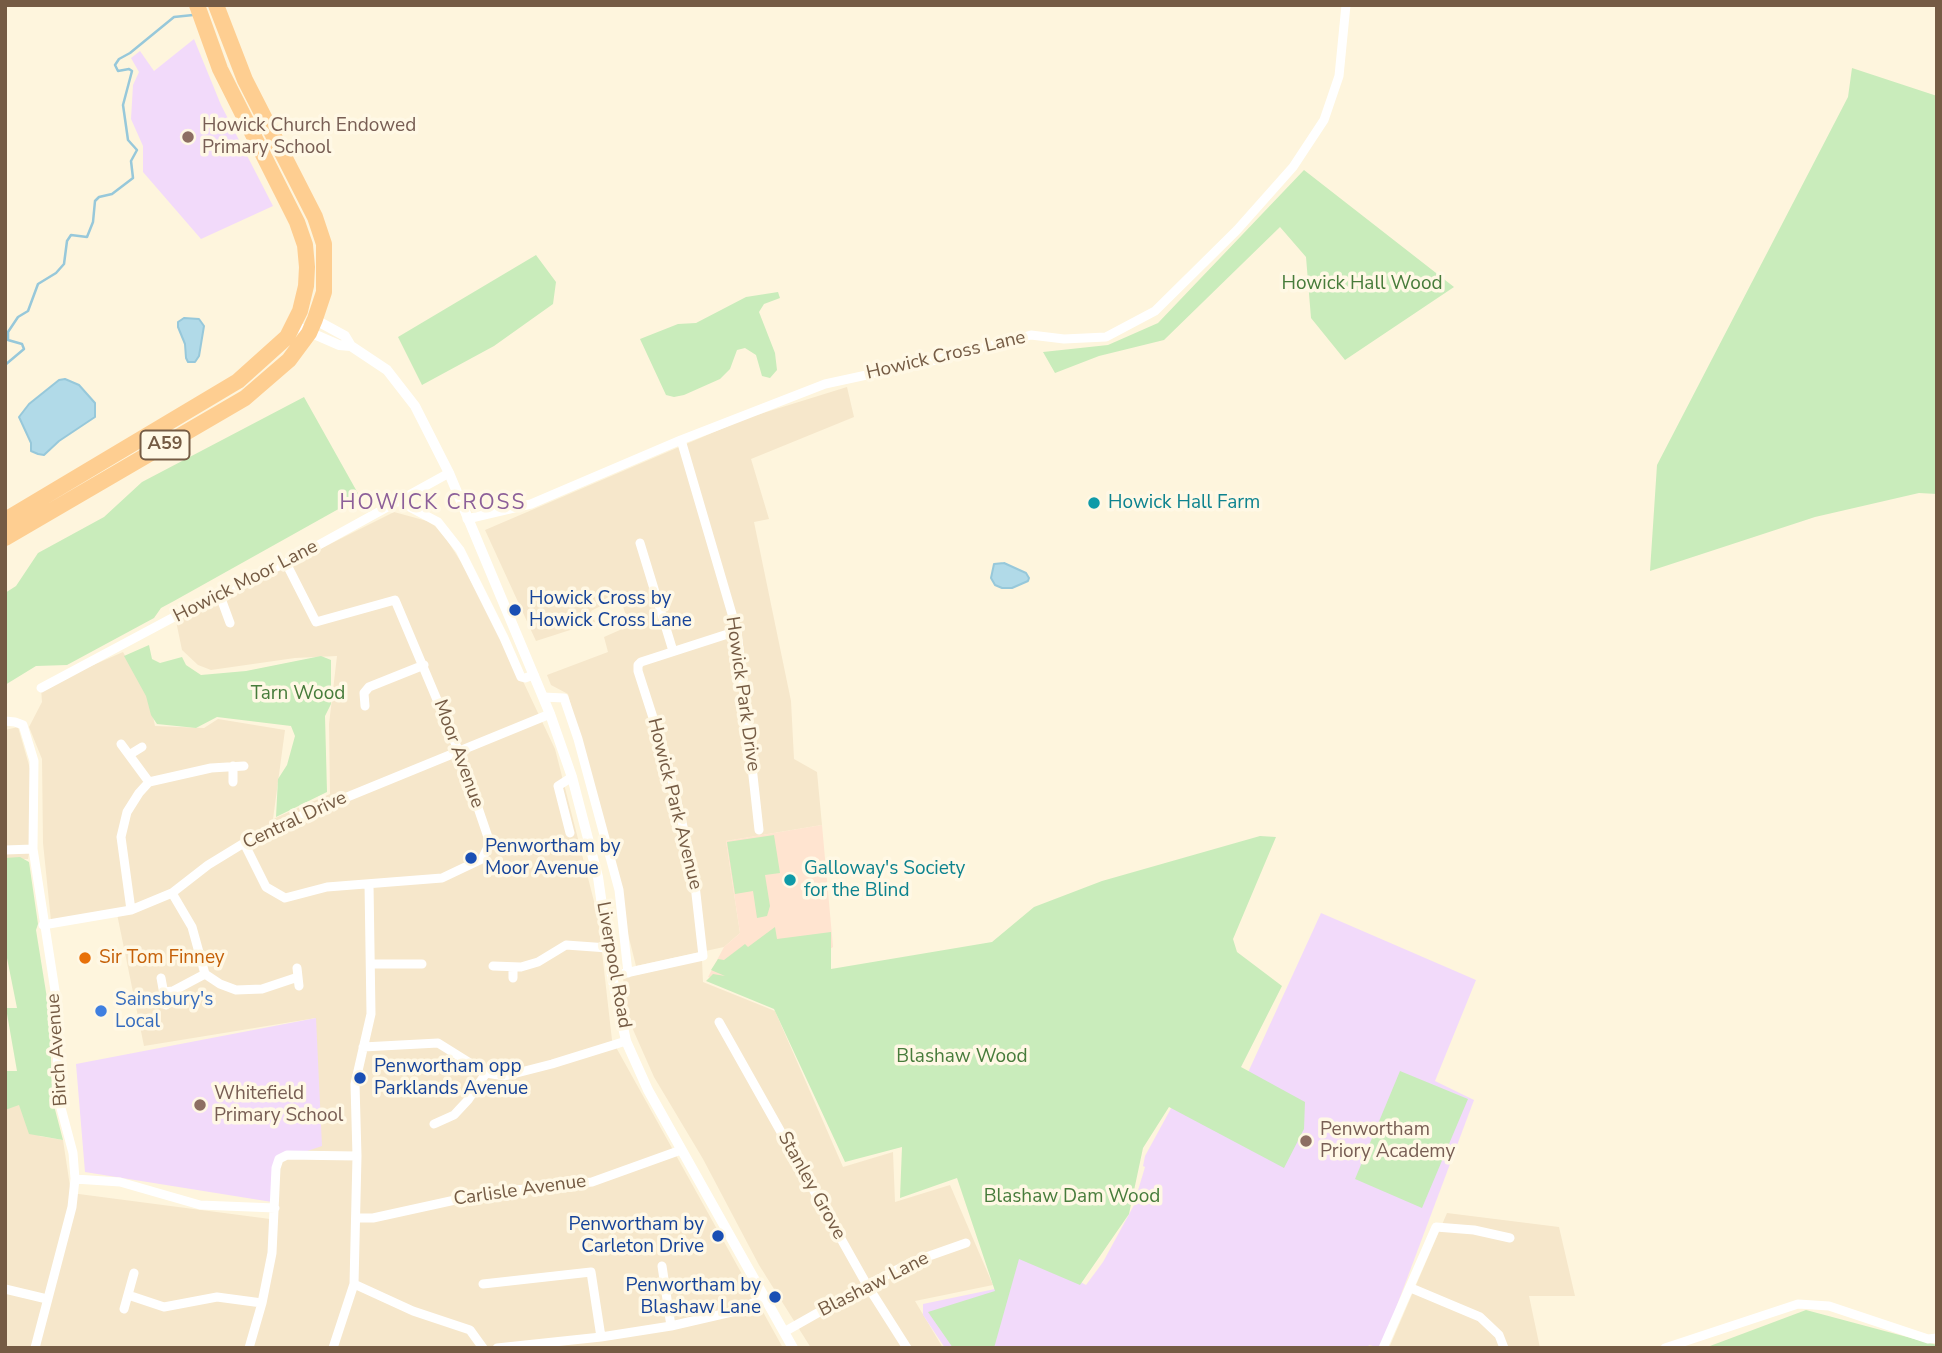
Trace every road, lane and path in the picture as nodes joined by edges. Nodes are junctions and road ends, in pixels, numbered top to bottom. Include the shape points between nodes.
1 (197, 5) edge
2 (216, 5) edge
3 (1346, 5) edge
4 (296, 318) junction
5 (312, 326) junction
6 (681, 440) junction
7 (449, 473) junction
8 (400, 502) junction
9 (467, 519) junction
10 (5, 520) edge
11 (5, 538) edge
12 (640, 543) dead end
13 (286, 563) junction
14 (219, 593) junction
15 (230, 622) dead end
16 (737, 631) junction
17 (673, 651) junction
18 (424, 665) junction
19 (534, 675) junction
20 (41, 688) dead end
21 (543, 697) junction
22 (365, 706) dead end
23 (550, 715) junction
24 (5, 721) edge
25 (121, 744) dead end
26 (142, 747) dead end
27 (459, 752) junction
28 (129, 755) junction
29 (233, 766) junction
30 (244, 766) dead end
31 (572, 777) junction
32 (149, 782) junction
33 (233, 782) dead end
34 (760, 830) dead end
35 (570, 833) dead end
36 (244, 843) junction
37 (33, 849) junction
38 (5, 850) edge
39 (369, 884) junction
40 (172, 893) junction
41 (131, 910) junction
42 (43, 925) junction
43 (608, 948) junction
44 (372, 964) junction
45 (422, 964) dead end
46 (493, 966) dead end
47 (513, 967) junction
48 (628, 973) junction
49 (205, 974) junction
50 (612, 976) junction
51 (298, 977) dead end
52 (161, 978) dead end
53 (513, 978) dead end
54 (164, 992) junction
55 (166, 1005) dead end
56 (719, 1022) dead end
57 (626, 1041) junction
58 (363, 1047) junction
59 (486, 1073) junction
60 (434, 1124) dead end
61 (681, 1150) junction
62 (357, 1156) junction
63 (75, 1179) junction
64 (275, 1208) junction
65 (356, 1218) junction
66 (1506, 1238) dead end
67 (966, 1243) dead end
68 (662, 1266) dead end
69 (134, 1273) dead end
70 (354, 1284) junction
71 (483, 1284) dead end
72 (867, 1284) junction
73 (1411, 1288) junction
74 (5, 1289) edge
75 (128, 1295) junction
76 (765, 1297) junction
77 (47, 1299) junction
78 (262, 1303) junction
79 (124, 1309) dead end
80 (671, 1326) junction
81 (784, 1332) junction
82 (601, 1337) junction
83 (1937, 1338) edge
84 (35, 1348) edge
85 (249, 1348) edge
86 (334, 1348) edge
87 (483, 1348) edge
88 (497, 1348) edge
89 (793, 1348) edge
90 (907, 1348) edge
91 (1384, 1348) edge
92 (1504, 1348) edge
93 (1665, 1348) edge

1 - 4 highway, A59 via 220,69 305,245 306,286
2 - 5 highway, A59 via 245,80 315,217 324,244 324,292
3 - 6 street, Howick Cross Lane via 1339,76 1325,120 1293,167 1237,230 1155,311 1106,337 1031,335 825,384
4 - 5 street, Liverpool Road
4 - 10 highway, A59 via 282,342 238,382
5 - 7 street, Liverpool Road via 387,370 406,392
5 - 11 highway, A59 via 282,368 245,398
6 - 9 street, Howick Cross Lane via 531,504
6 - 16 street, Howick Park Drive
7 - 8 street, Howick Moor Lane
7 - 9 street, Liverpool Road
8 - 13 street, Howick Moor Lane
8 - 19 street, Liverpool Road via 438,522 460,550 521,677
9 - 19 street, Liverpool Road
12 - 17 street
13 - 14 street, Howick Moor Lane
13 - 18 street, Moor Avenue via 316,622 396,600
14 - 15 street
14 - 20 street, Howick Moor Lane
16 - 17 street, Howick Park Avenue
16 - 34 street, Howick Park Drive
17 - 48 street, Howick Park Avenue via 641,662 638,671 687,843 703,956
18 - 22 street via 369,687
18 - 27 street, Moor Avenue
19 - 21 street, Liverpool Road
21 - 23 street, Liverpool Road
21 - 48 street via 565,698 578,739 619,890
23 - 27 street, Central Drive
23 - 31 street, Liverpool Road
24 - 37 street, Birch Avenue via 23,725 34,761
25 - 28 street
26 - 28 street
27 - 36 street, Central Drive via 319,807
27 - 39 street, Moor Avenue via 490,843 482,859 442,878
28 - 32 street
29 - 30 street
29 - 32 street
29 - 33 street
31 - 35 street via 558,786
31 - 43 street, Liverpool Road via 598,877
32 - 41 street via 127,812 121,836
36 - 39 street, Moor Avenue via 271,898
36 - 40 street, Central Drive
37 - 38 street
37 - 42 street, Birch Avenue
39 - 44 street
40 - 41 street, Central Drive
40 - 49 street via 192,927
41 - 42 street, Central Drive
42 - 63 street, Birch Avenue via 58,1010 57,1093
43 - 47 street via 566,945 538,962
43 - 50 street, Liverpool Road
44 - 45 street
44 - 58 street via 371,1014
46 - 47 street
47 - 53 street
48 - 50 street, Howick Park Avenue
49 - 51 street via 236,990 262,989
49 - 54 street
50 - 57 street, Liverpool Road
52 - 54 street
54 - 55 street
56 - 72 street, Stanley Grove
57 - 59 street via 505,1076
57 - 61 street, Liverpool Road
58 - 59 street via 438,1043
58 - 62 street via 355,1084
59 - 60 street via 454,1115
61 - 65 street, Carlisle Avenue via 592,1182 487,1193
61 - 76 street, Liverpool Road
62 - 64 street via 287,1155 279,1159
62 - 65 street
63 - 64 street via 120,1182 200,1205
63 - 77 street, Birch Avenue
64 - 78 street
65 - 70 street
66 - 73 street via 1436,1227
67 - 72 street, Blashaw Lane
68 - 80 street
69 - 75 street
70 - 86 street
70 - 87 street via 470,1330
71 - 82 street via 591,1272
72 - 81 street, Blashaw Lane
72 - 90 street, Stanley Grove
73 - 91 street
73 - 92 street via 1480,1317 1499,1335
74 - 77 street
75 - 78 street via 164,1307 218,1297
75 - 79 street
76 - 80 street via 736,1311
76 - 81 street, Liverpool Road
77 - 84 street, Birch Avenue
78 - 85 street
80 - 82 street
81 - 89 street, Liverpool Road
82 - 88 street
83 - 93 street via 1928,1339 1829,1306 1798,1304

